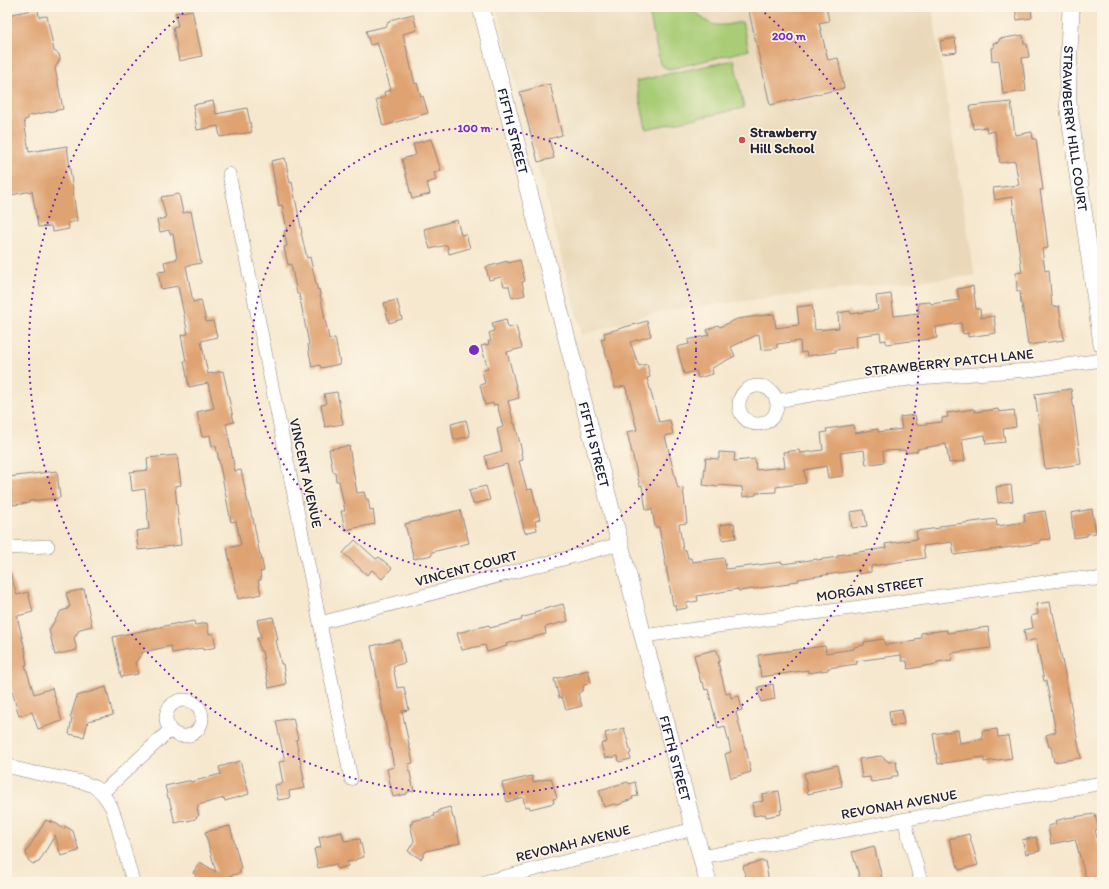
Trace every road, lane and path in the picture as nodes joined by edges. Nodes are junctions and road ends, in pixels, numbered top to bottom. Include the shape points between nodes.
1 (481, 7) edge
2 (1071, 7) edge
3 (229, 174) dead end
4 (1102, 344) edge
5 (1102, 360) edge
6 (776, 401) dead end
7 (620, 544) junction
8 (48, 546) dead end
9 (7, 548) edge
10 (1102, 580) edge
11 (320, 623) junction
12 (643, 636) junction
13 (170, 730) dead end
14 (7, 764) edge
15 (351, 780) dead end
16 (1102, 783) edge
17 (102, 793) junction
18 (904, 819) junction
19 (694, 829) junction
20 (701, 857) junction
21 (133, 882) edge
22 (484, 882) edge
23 (708, 882) edge
24 (921, 882) edge

1 - 7 street, FIFTH STREET
2 - 4 street, STRAWBERRY HILL COURT via 1068,103
3 - 11 street, VINCENT AVENUE
5 - 6 street, STRAWBERRY PATCH LANE via 1030,370 886,382
7 - 11 street, VINCENT COURT
7 - 12 street, FIFTH STREET
8 - 9 street
10 - 12 street, MORGAN STREET via 1075,578
11 - 15 street, VINCENT AVENUE
12 - 19 street, FIFTH STREET
13 - 17 street
14 - 17 street via 34,773 82,782
16 - 18 street, REVONAH AVENUE
17 - 21 street via 115,817
18 - 20 street, REVONAH AVENUE
18 - 24 street
19 - 20 street, FIFTH STREET
19 - 22 street, REVONAH AVENUE
20 - 23 street, FIFTH STREET

